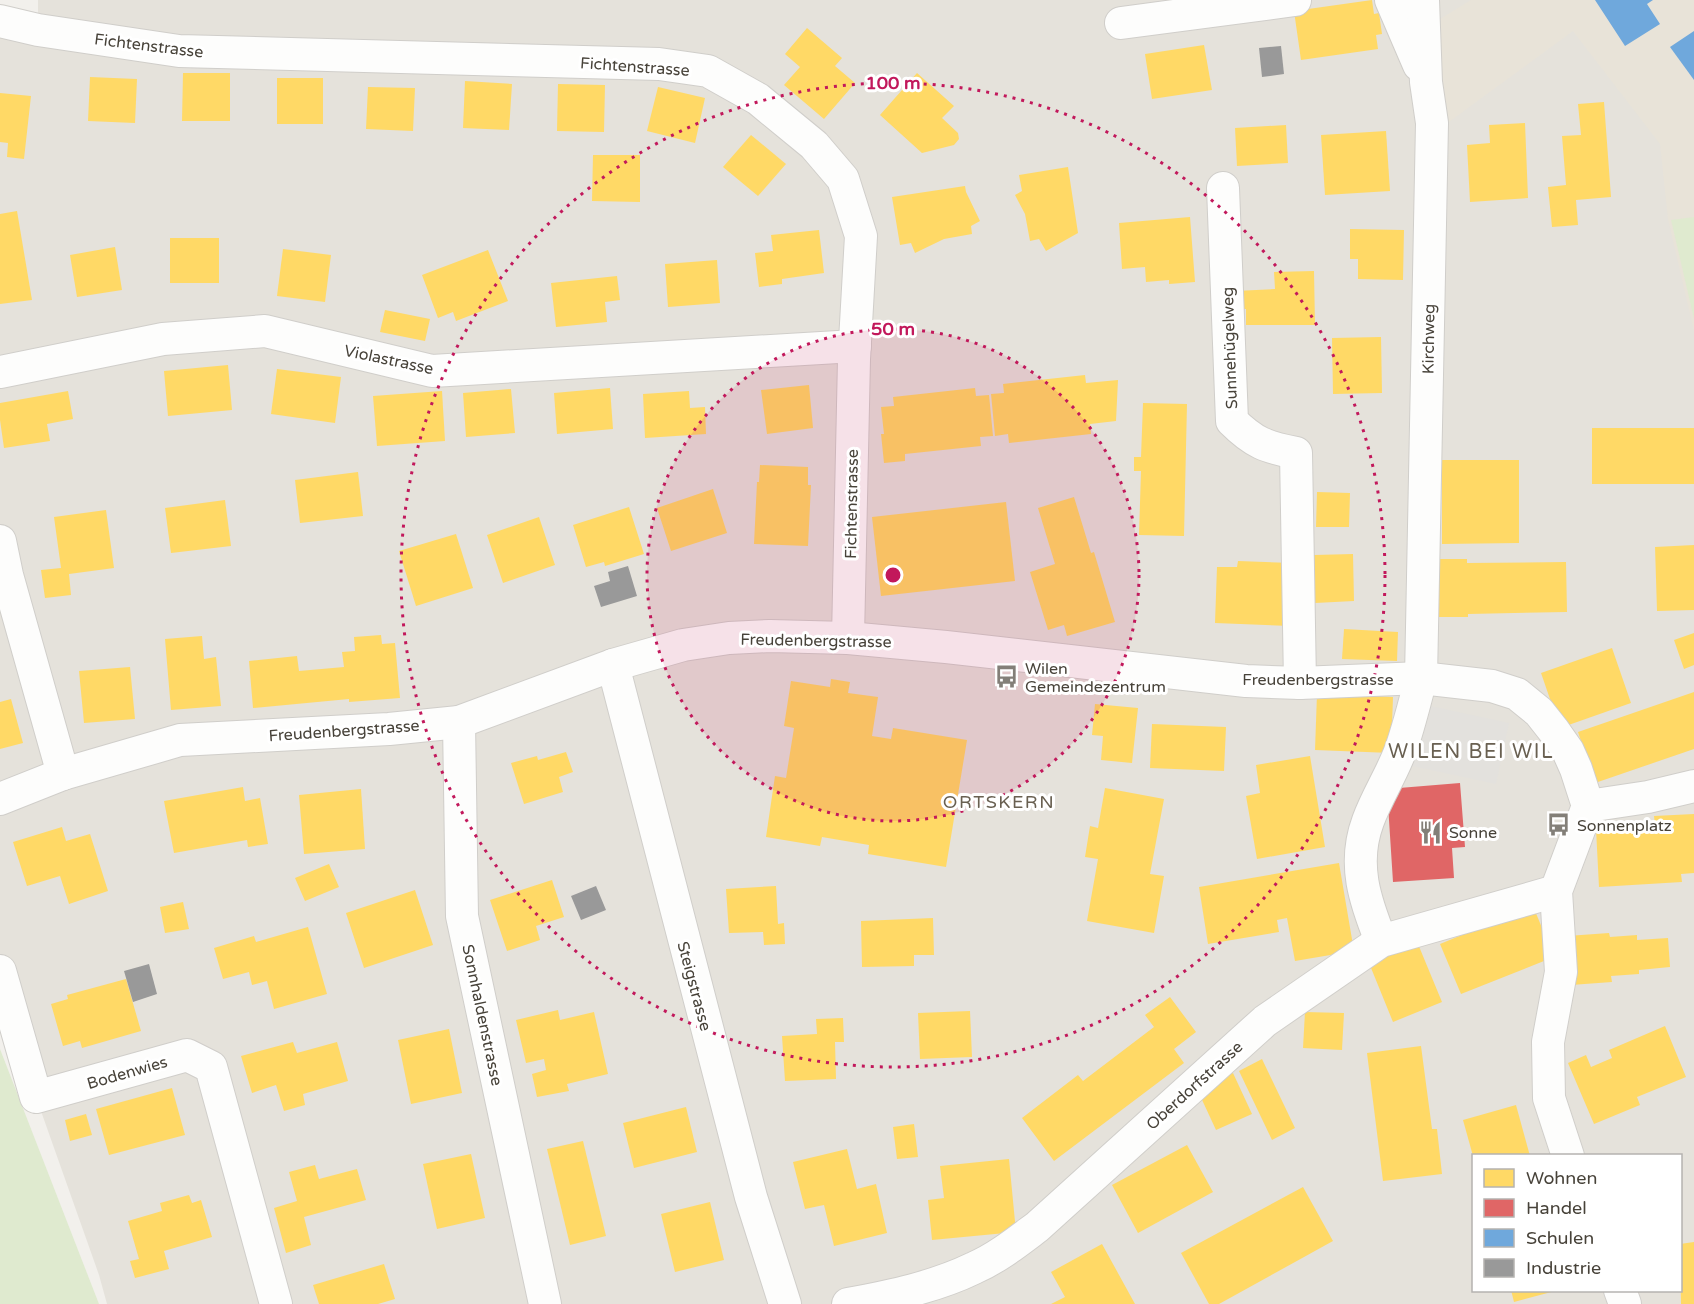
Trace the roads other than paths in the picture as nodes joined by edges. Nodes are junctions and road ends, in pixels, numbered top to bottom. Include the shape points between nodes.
1 (1295, 0) edge
2 (1391, 0) edge
3 (1423, 0) edge
4 (0, 21) edge
5 (1120, 23) dead end
6 (1426, 82) junction
7 (1223, 188) dead end
8 (855, 346) junction
9 (0, 372) edge
10 (0, 541) edge
11 (848, 638) junction
12 (613, 665) junction
13 (1421, 678) junction
14 (1300, 683) junction
15 (459, 722) junction
16 (63, 774) junction
17 (1694, 786) edge
18 (0, 799) edge
19 (1588, 806) junction
20 (1556, 891) junction
21 (1381, 941) junction
22 (0, 971) edge
23 (1568, 1154) edge
24 (276, 1304) edge
25 (545, 1304) edge
26 (785, 1304) edge
27 (848, 1304) edge

1 - 5 street
2 - 6 street
3 - 6 street, Kirchweg
4 - 8 street, Fichtenstrasse via 179,51 659,64 708,71 758,99 814,145 843,179 861,236
6 - 13 street, Kirchweg via 1432,123
7 - 14 street, Sunnehügelweg via 1232,421 1265,446 1296,453
8 - 9 street, Violastrasse via 432,371 265,331 163,339
8 - 11 street, Fichtenstrasse
10 - 16 street
11 - 12 street, Freudenbergstrasse via 729,638 683,645
11 - 14 street, Freudenbergstrasse via 1246,681
12 - 15 street, Freudenbergstrasse
12 - 26 street, Steigstrasse via 751,1197
13 - 14 street, Freudenbergstrasse
13 - 19 street, Freudenbergstrasse via 1492,686 1517,694 1539,712 1568,751
13 - 21 street, Kirchweg via 1401,750 1361,846 1365,901
15 - 16 street, Freudenbergstrasse via 180,740
15 - 25 street, Sonnhaldenstrasse via 462,916
16 - 18 street, Freudenbergstrasse
17 - 19 street
19 - 20 street
20 - 21 street, Oberdorfstrasse
20 - 23 street via 1561,972 1548,1042 1549,1098
21 - 27 street, Oberdorfstrasse via 1265,1021 1037,1227 1006,1250 940,1283
22 - 24 street, Bodenwies via 36,1097 187,1055 211,1067

